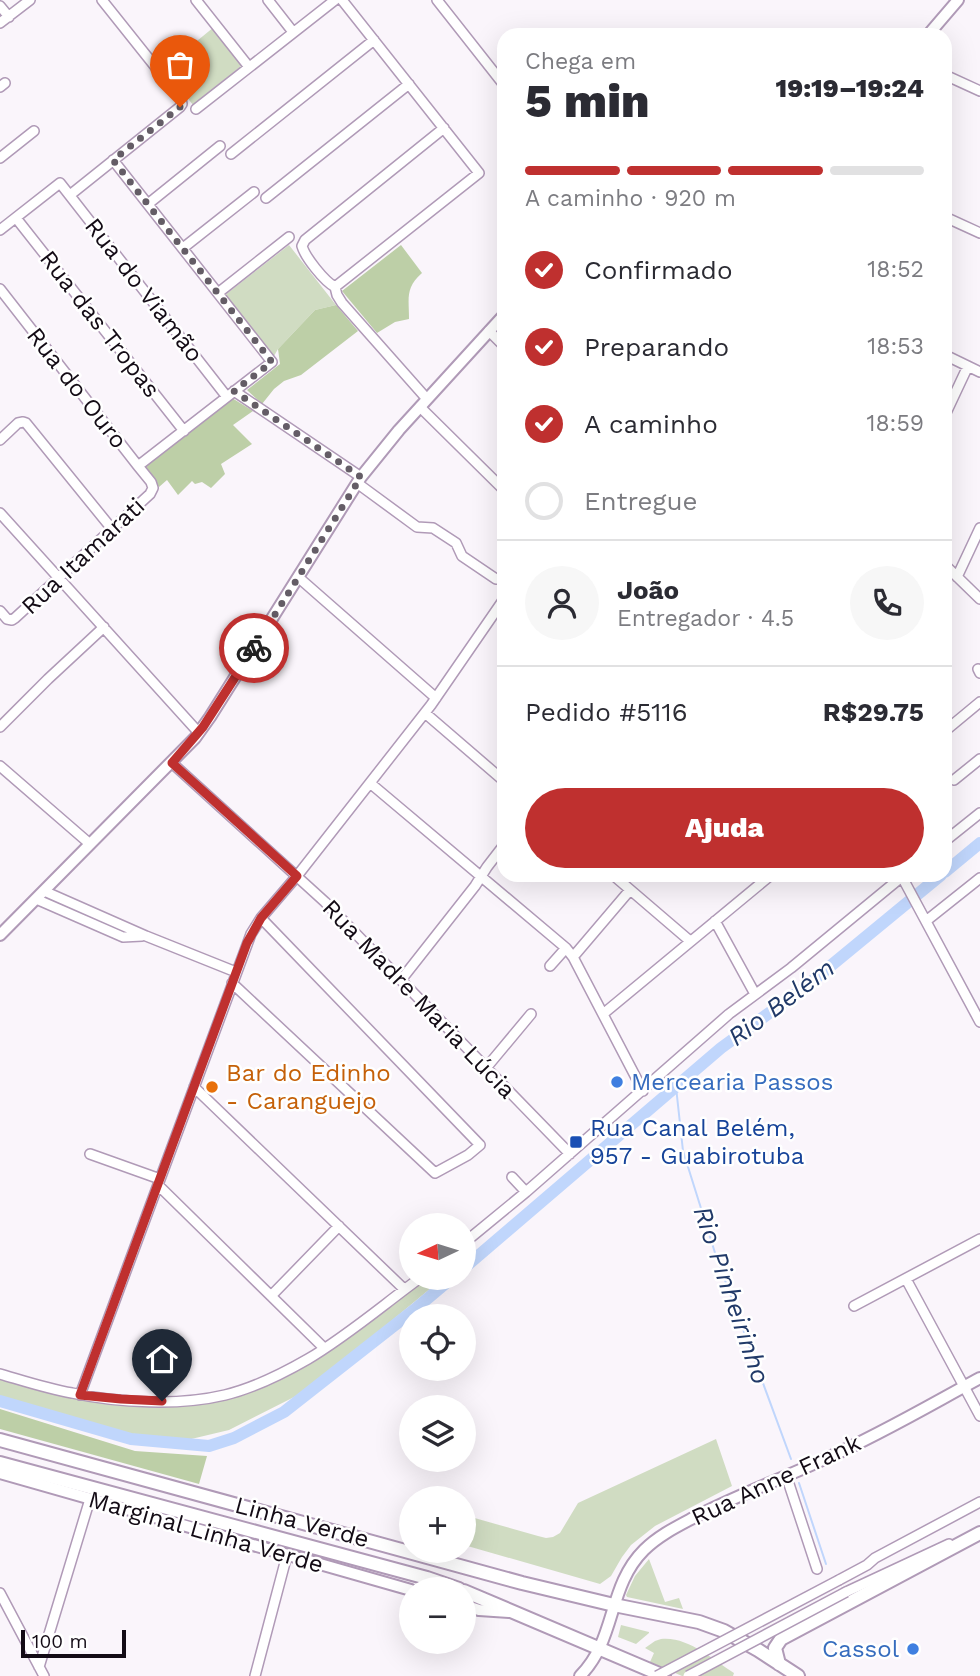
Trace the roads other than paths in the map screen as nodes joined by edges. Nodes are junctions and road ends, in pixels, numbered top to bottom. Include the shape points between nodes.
1 (30, 0) edge
2 (102, 0) edge
3 (196, 0) edge
4 (268, 0) edge
5 (335, 0) edge
6 (342, 0) edge
7 (437, 0) edge
8 (958, 0) edge
9 (0, 6) edge
10 (9, 17) junction
11 (0, 23) edge
12 (934, 28) edge
13 (293, 32) junction
14 (374, 40) junction
15 (249, 67) junction
16 (497, 76) edge
17 (952, 78) edge
18 (409, 84) junction
19 (980, 91) edge
20 (196, 109) dead end
21 (444, 128) junction
22 (34, 131) dead end
23 (220, 146) dead end
24 (231, 154) dead end
25 (0, 158) edge
26 (113, 160) junction
27 (254, 192) dead end
28 (70, 195) junction
29 (266, 198) dead end
30 (148, 204) junction
31 (16, 218) junction
32 (952, 220) edge
33 (0, 230) edge
34 (980, 233) edge
35 (289, 237) dead end
36 (183, 248) junction
37 (335, 288) junction
38 (0, 289) edge
39 (218, 293) junction
40 (497, 323) edge
41 (489, 331) junction
42 (497, 339) edge
43 (952, 358) edge
44 (968, 366) junction
45 (980, 372) edge
46 (230, 394) junction
47 (952, 400) edge
48 (423, 403) junction
49 (184, 430) junction
50 (0, 440) edge
51 (138, 466) junction
52 (359, 480) junction
53 (497, 483) edge
54 (153, 488) joint
55 (0, 513) edge
56 (980, 528) edge
57 (112, 529) junction
58 (952, 572) edge
59 (298, 577) junction
60 (957, 577) junction
61 (59, 578) junction
62 (496, 579) dead end
63 (980, 599) edge
64 (497, 609) edge
65 (0, 611) edge
66 (104, 627) junction
67 (436, 698) junction
68 (980, 702) edge
69 (425, 713) junction
70 (952, 725) edge
71 (0, 727) edge
72 (200, 733) junction
73 (980, 759) edge
74 (172, 763) junction
75 (0, 766) edge
76 (497, 775) edge
77 (954, 780) dead end
78 (370, 783) junction
79 (980, 813) edge
80 (952, 835) edge
81 (90, 844) junction
82 (497, 854) edge
83 (297, 876) junction
84 (481, 877) junction
85 (980, 878) edge
86 (621, 882) edge
87 (762, 882) edge
88 (897, 882) edge
89 (906, 882) edge
90 (630, 890) junction
91 (40, 895) junction
92 (261, 918) junction
93 (924, 918) junction
94 (715, 921) junction
95 (0, 935) edge
96 (690, 942) junction
97 (566, 948) junction
98 (573, 957) junction
99 (550, 967) dead end
100 (236, 972) junction
101 (401, 980) junction
102 (232, 983) junction
103 (755, 994) junction
104 (977, 1007) edge
105 (531, 1014) dead end
106 (603, 1014) junction
107 (980, 1022) edge
108 (486, 1068) junction
109 (194, 1087) junction
110 (643, 1091) junction
111 (90, 1154) dead end
112 (570, 1154) junction
113 (512, 1177) dead end
114 (159, 1182) junction
115 (526, 1192) junction
116 (339, 1226) junction
117 (476, 1233) edge
118 (980, 1239) edge
119 (906, 1279) junction
120 (399, 1284) edge
121 (403, 1290) edge
122 (271, 1296) junction
123 (854, 1306) dead end
124 (324, 1348) junction
125 (0, 1374) edge
126 (980, 1378) edge
127 (964, 1387) junction
128 (80, 1395) junction
129 (980, 1416) edge
130 (0, 1440) edge
131 (0, 1463) edge
132 (0, 1473) edge
133 (786, 1475) junction
134 (90, 1499) junction
135 (980, 1502) edge
136 (980, 1531) edge
137 (288, 1555) junction
138 (817, 1569) dead end
139 (423, 1577) edge
140 (890, 1581) junction
141 (866, 1582) junction
142 (399, 1587) edge
143 (0, 1593) edge
144 (476, 1596) edge
145 (614, 1605) junction
146 (476, 1609) edge
147 (519, 1613) junction
148 (600, 1648) junction
149 (779, 1664) junction
150 (41, 1672) edge
151 (255, 1676) edge
152 (580, 1676) edge
153 (657, 1676) edge
154 (664, 1676) edge
155 (688, 1676) edge
156 (798, 1676) edge

1 - 10 street
2 - 26 street via 182,104
3 - 15 street
4 - 13 street
5 - 13 street
6 - 14 street
7 - 16 street
8 - 12 main road
9 - 10 street
10 - 11 street
13 - 15 street
14 - 18 street
14 - 24 street
15 - 20 street
17 - 19 street
18 - 21 street
18 - 29 street
21 - 37 street via 306,239 304,253
21 - 37 street via 479,173
22 - 25 street
23 - 30 street
26 - 28 street
26 - 30 street
27 - 36 street
28 - 31 street, Rua do Viamão via 60,183
28 - 46 street, Rua do Viamão
30 - 36 street
31 - 33 street
31 - 49 street, Rua das Tropas
32 - 34 street
35 - 39 street
36 - 39 street
37 - 48 street via 339,299
38 - 51 street, Rua do Ouro
39 - 46 street via 272,362
40 - 41 main road
41 - 42 street
41 - 48 main road
43 - 44 street
44 - 45 street
44 - 47 street
46 - 49 street
46 - 52 street, Rua do Viamão
48 - 52 main road
48 - 53 street
49 - 51 street
50 - 57 street via 18,423 28,425
51 - 54 street, Rua do Ouro
52 - 59 main road
52 - 62 street, Rua do Viamão via 417,527 433,528 456,544 462,556
54 - 57 street, Rua Itamarati
55 - 61 street
56 - 60 street
57 - 61 street, Rua Itamarati
58 - 60 street
59 - 67 street
59 - 72 main road
60 - 63 street
61 - 65 street, Rua Itamarati via 15,618 9,620
61 - 66 street
64 - 67 street
66 - 71 street
66 - 72 street
67 - 69 street
68 - 70 street
69 - 76 street
69 - 78 street
72 - 74 main road
73 - 77 street
74 - 81 main road
74 - 83 street, Rua Madre Maria Lúcia
75 - 81 street
78 - 83 street
78 - 84 street
79 - 80 street
81 - 91 main road
82 - 84 street
83 - 92 street
83 - 101 street, Rua Madre Maria Lúcia
84 - 97 street
84 - 101 street
85 - 93 street
86 - 90 street
87 - 94 street
88 - 103 street
89 - 93 street
90 - 96 street
90 - 98 street
91 - 95 main road
91 - 100 street via 123,937 146,936
92 - 100 street
92 - 102 street via 480,1145 435,1173
93 - 104 street
94 - 96 street
94 - 103 street
96 - 106 street
97 - 98 street
97 - 99 street
98 - 106 street
100 - 102 street
101 - 108 street, Rua Madre Maria Lúcia
102 - 109 street
103 - 110 street
104 - 107 street
105 - 108 street
106 - 110 street
108 - 112 street, Rua Madre Maria Lúcia
109 - 114 street
109 - 116 street
110 - 112 street
111 - 114 street
112 - 115 street
113 - 115 street
114 - 122 street
114 - 128 street
115 - 117 street
116 - 120 street
116 - 122 street
118 - 119 street
119 - 123 street
119 - 127 street
121 - 124 street
122 - 124 street
124 - 128 street via 265,1381 212,1398 162,1401
125 - 128 street
126 - 127 main road, Rua Anne Frank
127 - 129 street
127 - 133 main road, Rua Anne Frank
130 - 145 highway, Linha Verde
131 - 139 highway, Linha Verde
132 - 134 main road, Marginal Linha Verde
133 - 138 street
133 - 145 main road, Rua Anne Frank via 657,1539 626,1574
134 - 137 main road, Marginal Linha Verde
134 - 150 street
135 - 153 street, bridge
136 - 140 highway
136 - 141 street
137 - 142 main road, Marginal Linha Verde
137 - 151 street
140 - 141 street
140 - 149 highway via 781,1639 775,1648
141 - 155 street, bridge
143 - 150 street
144 - 147 highway
145 - 148 main road, Rua Anne Frank
145 - 149 highway, Linha Verde via 711,1626
146 - 147 main road
147 - 148 highway
148 - 152 main road, Rua Anne Frank
148 - 154 highway
149 - 156 highway, Linha Verde

